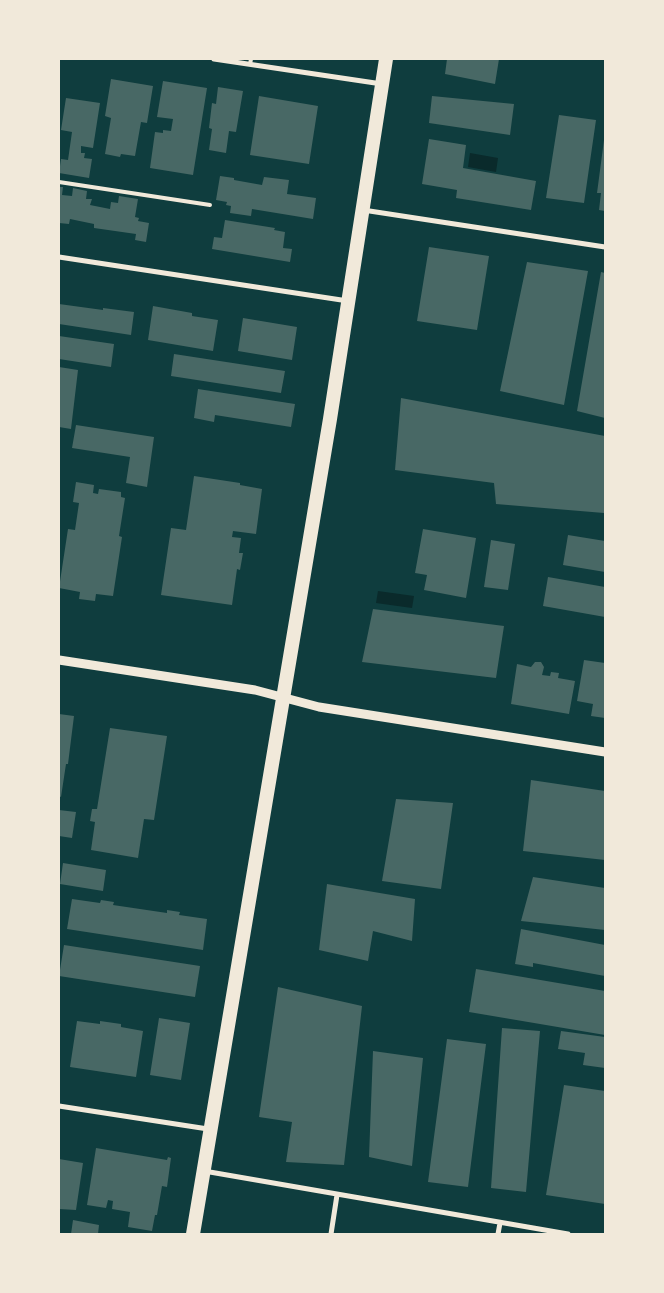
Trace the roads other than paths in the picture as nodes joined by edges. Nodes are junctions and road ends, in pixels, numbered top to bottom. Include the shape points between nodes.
1 (214, 59) edge
2 (386, 59) edge
3 (250, 62) edge
4 (382, 84) junction
5 (59, 182) edge
6 (210, 205) dead end
7 (363, 210) junction
8 (605, 247) edge
9 (59, 257) edge
10 (349, 301) junction
11 (59, 660) edge
12 (283, 698) junction
13 (605, 752) edge
14 (59, 1106) edge
15 (211, 1130) junction
16 (204, 1171) junction
17 (337, 1195) junction
18 (500, 1223) junction
19 (193, 1234) edge
20 (331, 1234) edge
21 (498, 1234) edge
22 (568, 1234) edge

1 - 3 street
2 - 4 highway
3 - 4 street
4 - 7 highway
5 - 6 lane
7 - 8 street
7 - 10 highway
9 - 10 street
10 - 12 highway
11 - 12 street via 255,690
12 - 13 street via 345,712
12 - 15 highway
14 - 15 street
15 - 16 highway
16 - 17 street
16 - 19 highway
17 - 18 street
17 - 20 street
18 - 21 street
18 - 22 street

